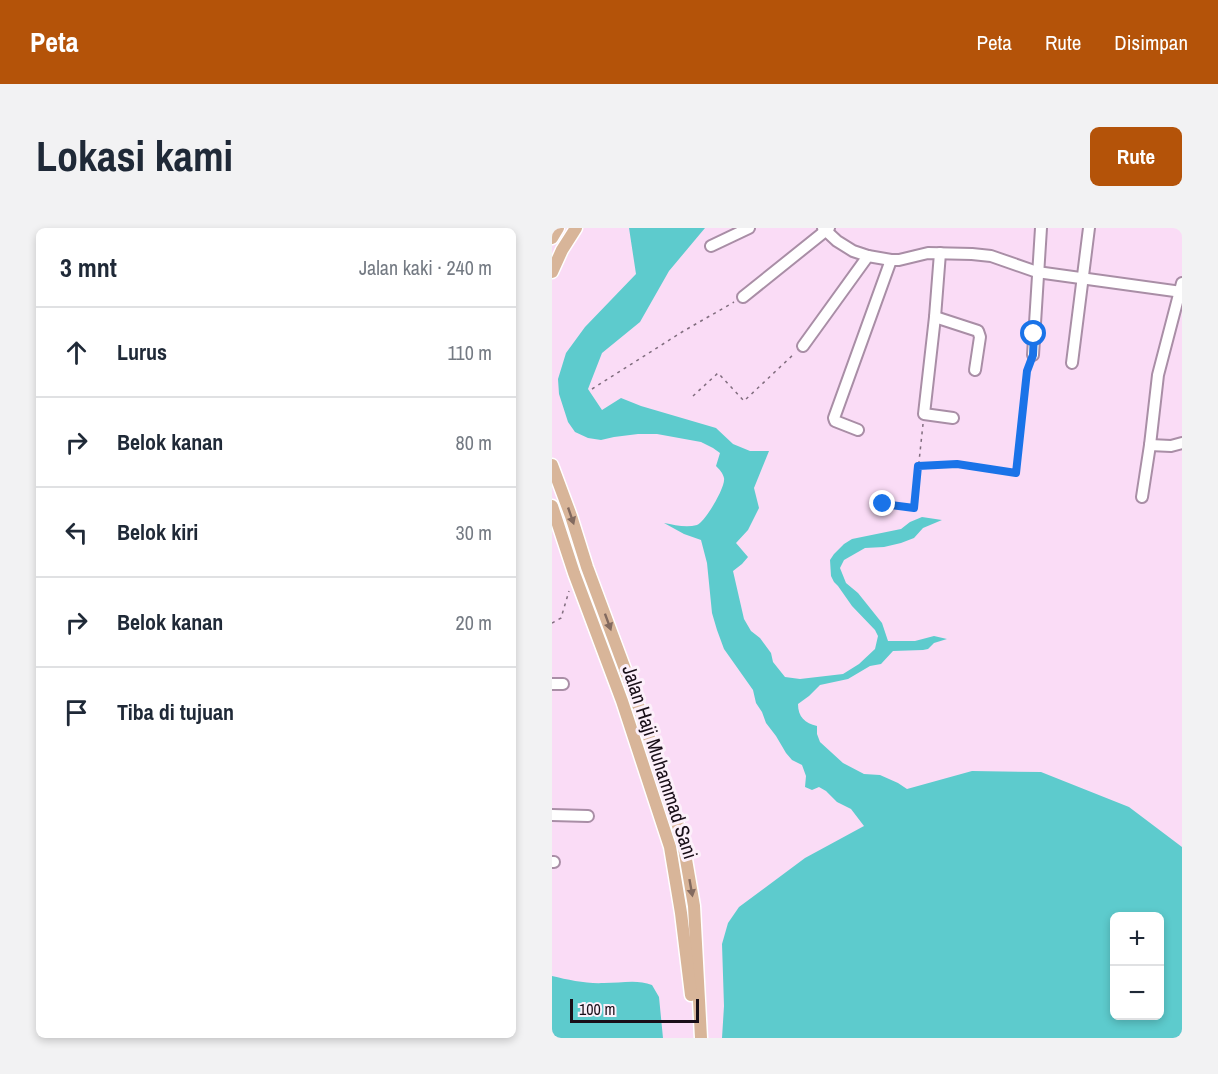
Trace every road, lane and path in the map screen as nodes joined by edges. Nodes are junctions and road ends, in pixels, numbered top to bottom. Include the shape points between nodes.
1 (558, 228) edge
2 (576, 228) edge
3 (749, 228) edge
4 (1041, 228) edge
5 (1089, 228) edge
6 (826, 229) edge
7 (552, 238) edge
8 (711, 246) dead end
9 (940, 253) junction
10 (868, 256) junction
11 (891, 260) junction
12 (552, 272) edge
13 (1037, 272) junction
14 (1082, 279) junction
15 (1181, 289) edge
16 (743, 297) joint
17 (935, 317) junction
18 (803, 346) joint
19 (1033, 355) joint
20 (1072, 363) dead end
21 (975, 370) dead end
22 (592, 389) dead end
23 (693, 396) dead end
24 (924, 414) junction
25 (953, 418) dead end
26 (858, 430) dead end
27 (1182, 443) edge
28 (1150, 445) junction
29 (552, 465) edge
30 (918, 466) junction
31 (1142, 497) dead end
32 (552, 506) edge
33 (882, 510) dead end
34 (587, 567) junction
35 (574, 573) junction
36 (552, 623) edge
37 (552, 815) edge
38 (588, 816) dead end
39 (694, 983) junction
40 (693, 1038) edge
41 (701, 1038) edge

1 - 7 main road
2 - 12 main road
3 - 8 street
4 - 13 street
5 - 14 street
6 - 10 street via 837,241
6 - 16 street
9 - 11 street
9 - 13 street via 991,256
9 - 17 street
10 - 11 street
10 - 18 street
11 - 26 street via 834,418
13 - 14 street
13 - 19 street
14 - 15 street
14 - 20 street
15 - 28 street via 1158,375
16 - 22 path
17 - 21 street via 978,331
17 - 24 street
18 - 23 path via 744,401 718,373
19 - 30 path via 1027,371 1016,473 957,464
24 - 25 street
24 - 30 path
27 - 28 street
28 - 31 street
29 -> 34 main road, Jalan Haji Muhammad Sani
30 - 33 path via 914,508 883,504
32 - 35 main road, Jalan Haji Muhammad Sani
34 - 35 main road
34 -> 39 main road, Jalan Haji Muhammad Sani via 639,706 683,842 697,939
35 - 36 path via 561,618
35 - 39 main road, Jalan Haji Muhammad Sani via 670,847
37 - 38 street
39 - 40 main road, Jalan Haji Muhammad Sani
39 - 41 main road

